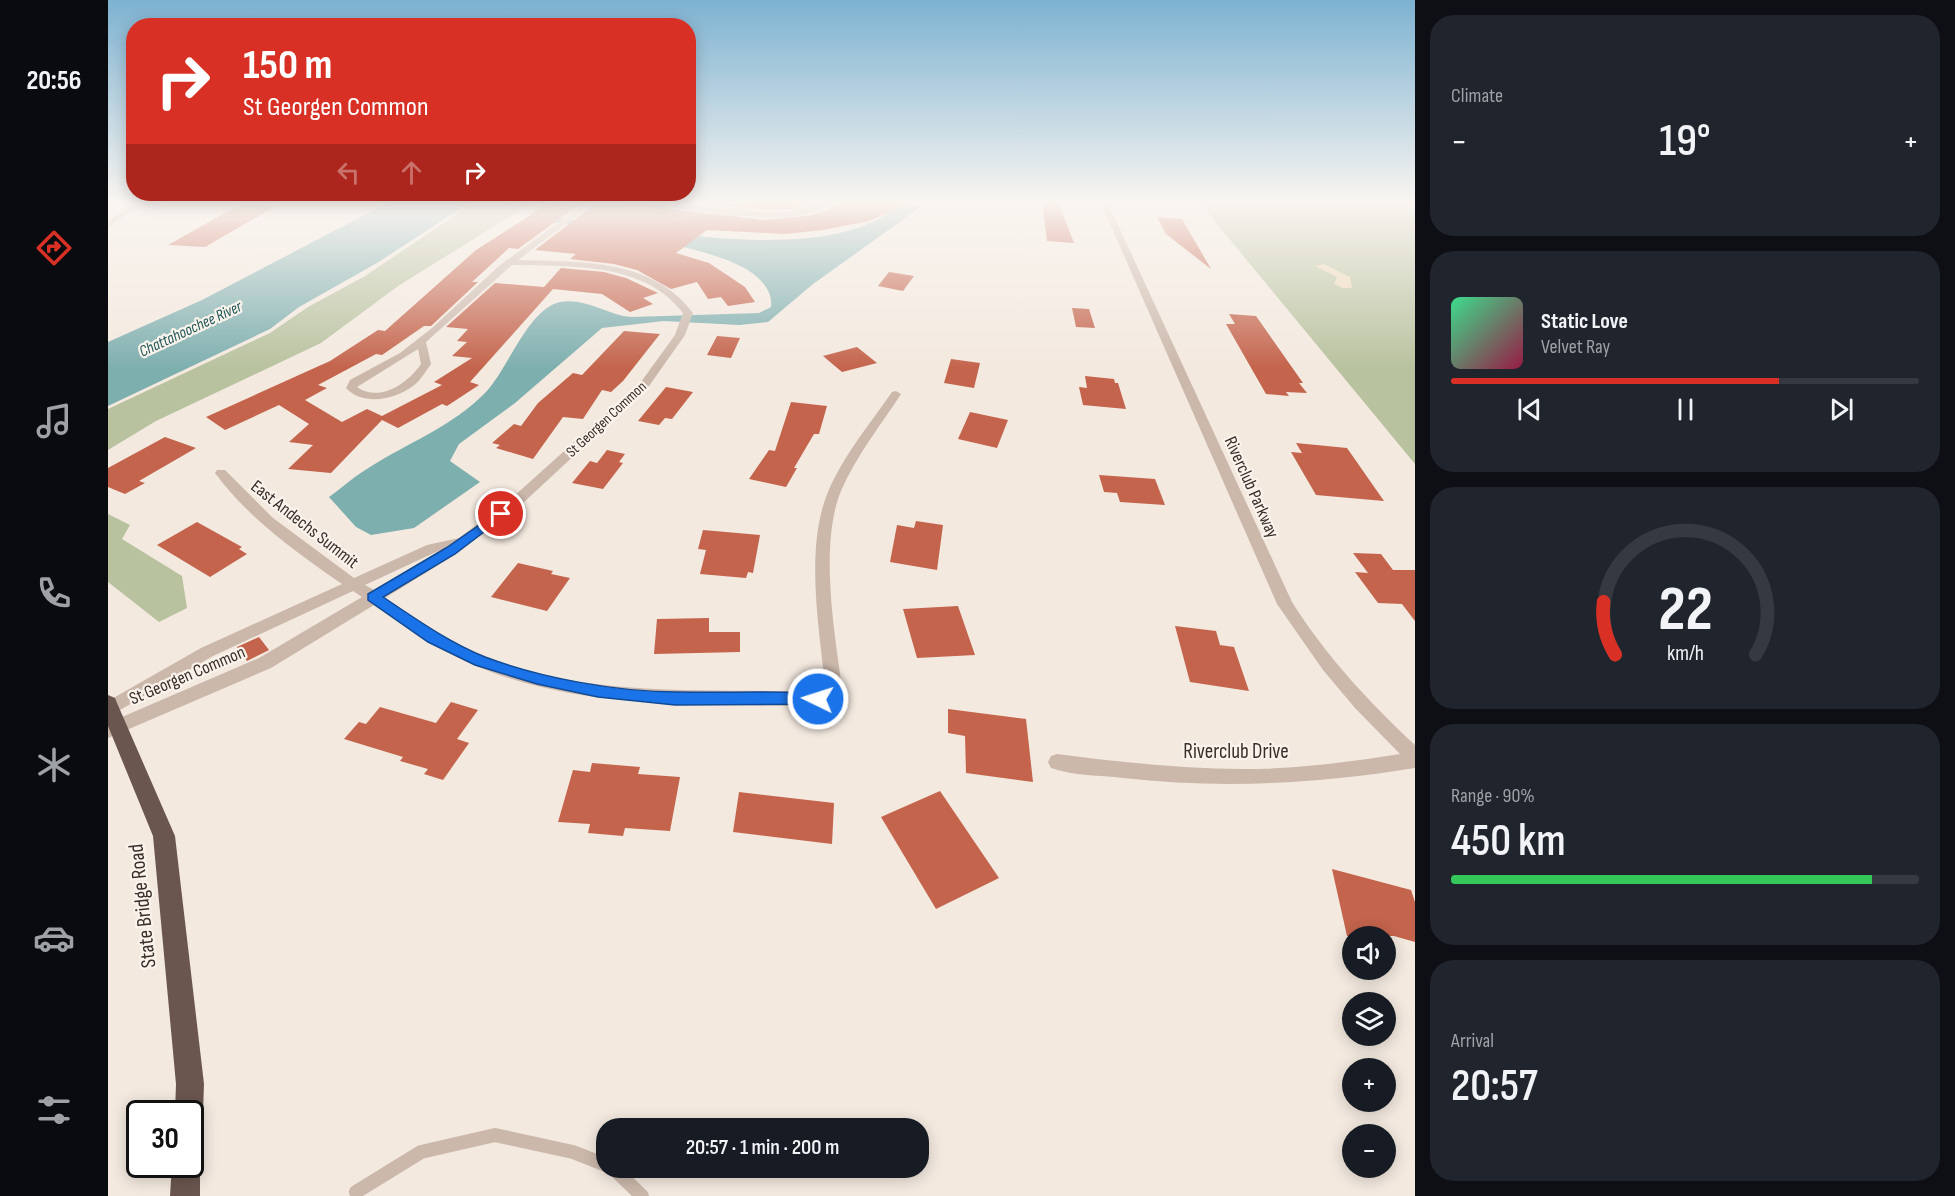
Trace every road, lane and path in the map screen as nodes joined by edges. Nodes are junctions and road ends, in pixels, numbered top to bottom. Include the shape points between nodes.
1 (517, 257) edge
2 (1128, 257) edge
3 (510, 262) junction
4 (421, 342) junction
5 (896, 394) dead end
6 (221, 473) dead end
7 (465, 540) junction
8 (354, 585) junction
9 (373, 597) junction
10 (110, 716) edge
11 (1415, 758) edge
12 (1057, 762) dead end
13 (189, 1100) edge
14 (596, 1161) edge
15 (186, 1178) edge
16 (625, 1178) edge
17 (354, 1195) edge
18 (185, 1196) edge
19 (642, 1196) edge

1 - 3 street
2 - 11 street, Riverclub Parkway via 1285,604 1336,678
3 - 4 street
3 - 7 street, St Georgen Common via 602,268 639,275 681,299 688,313 683,328 645,384 518,500
4 - 4 street via 354,382 351,388 364,395 380,396 414,381 426,363
5 - 9 street, East Andechs Summit via 831,502 824,546 835,700 752,696 675,699 598,691 537,678 480,661 433,638
6 - 8 street, East Andechs Summit via 235,492
7 - 8 street, St Georgen Common via 432,548
7 - 9 street, St Georgen Common
8 - 9 street, East Andechs Summit
8 - 10 street, St Georgen Common via 207,652
9 - 10 street, St Georgen Common via 265,663
10 - 13 highway, State Bridge Road via 165,836
11 - 12 street, Riverclub Drive via 1338,772 1248,777 1153,773
14 - 17 lane via 573,1152 495,1136 421,1152
15 - 18 highway
16 - 19 lane

